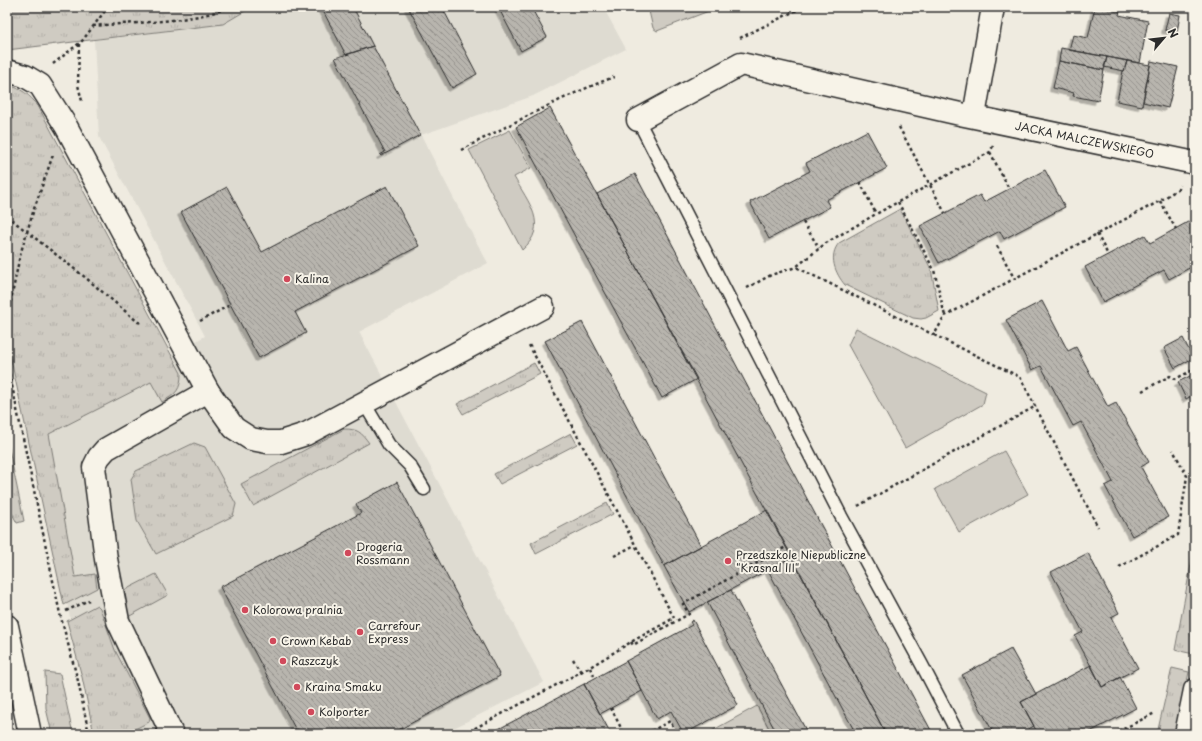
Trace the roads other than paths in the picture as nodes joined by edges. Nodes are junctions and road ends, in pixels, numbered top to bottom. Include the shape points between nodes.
1 (993, 7) edge
2 (7, 71) edge
3 (974, 116) junction
4 (638, 120) joint
5 (1195, 163) edge
6 (543, 306) dead end
7 (208, 391) junction
8 (364, 403) junction
9 (424, 489) dead end
10 (7, 626) edge
11 (1195, 690) edge
12 (30, 734) edge
13 (172, 734) edge
14 (958, 734) edge
15 (1186, 734) edge

1 - 3 street
2 - 7 street via 25,76 40,85 66,126
3 - 4 street, JACKA MALCZEWSKIEGO via 741,64
3 - 5 street, JACKA MALCZEWSKIEGO
4 - 14 lane via 841,516
6 - 8 street
7 - 8 street via 234,428 250,439 267,442 281,442 306,434
7 - 13 street via 106,449 94,467 106,559 118,621
8 - 9 lane via 389,445 410,466
10 - 12 street
11 - 15 street

